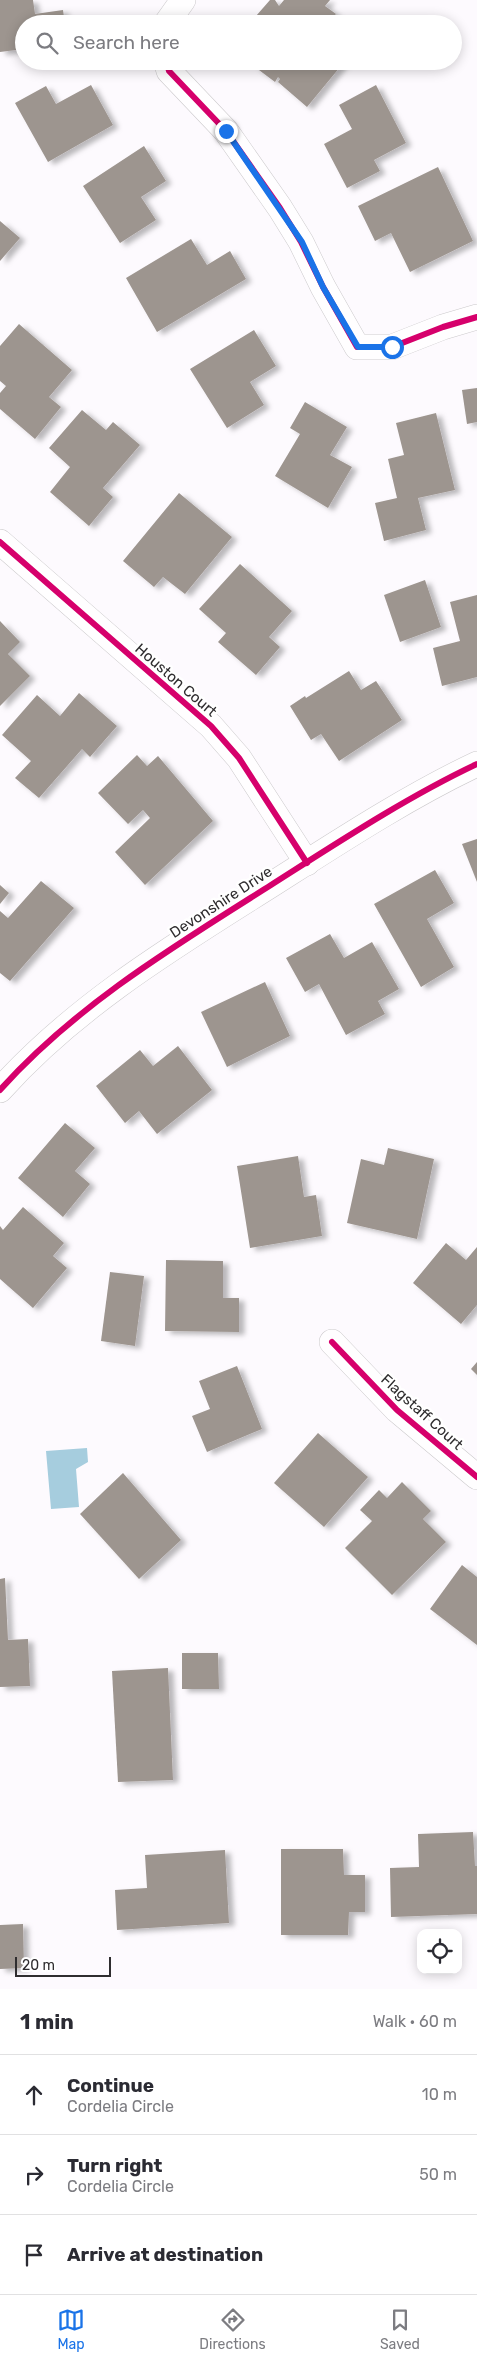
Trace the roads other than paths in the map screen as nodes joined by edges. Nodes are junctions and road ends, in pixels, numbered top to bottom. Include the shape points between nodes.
1 (183, 0) edge
2 (172, 15) edge
3 (169, 70) edge
4 (477, 317) edge
5 (0, 542) edge
6 (477, 764) edge
7 (307, 862) junction
8 (4, 1077) edge
9 (332, 1342) dead end
10 (477, 1477) edge

1 - 2 street
3 - 4 street via 226,131 280,208 302,242 323,287 358,347 392,347
5 - 7 street, Houston Court via 210,726 240,758
6 - 7 street, Devonshire Drive
7 - 8 street, Devonshire Drive via 138,972 84,1011
9 - 10 street, Flagstaff Court via 397,1410

